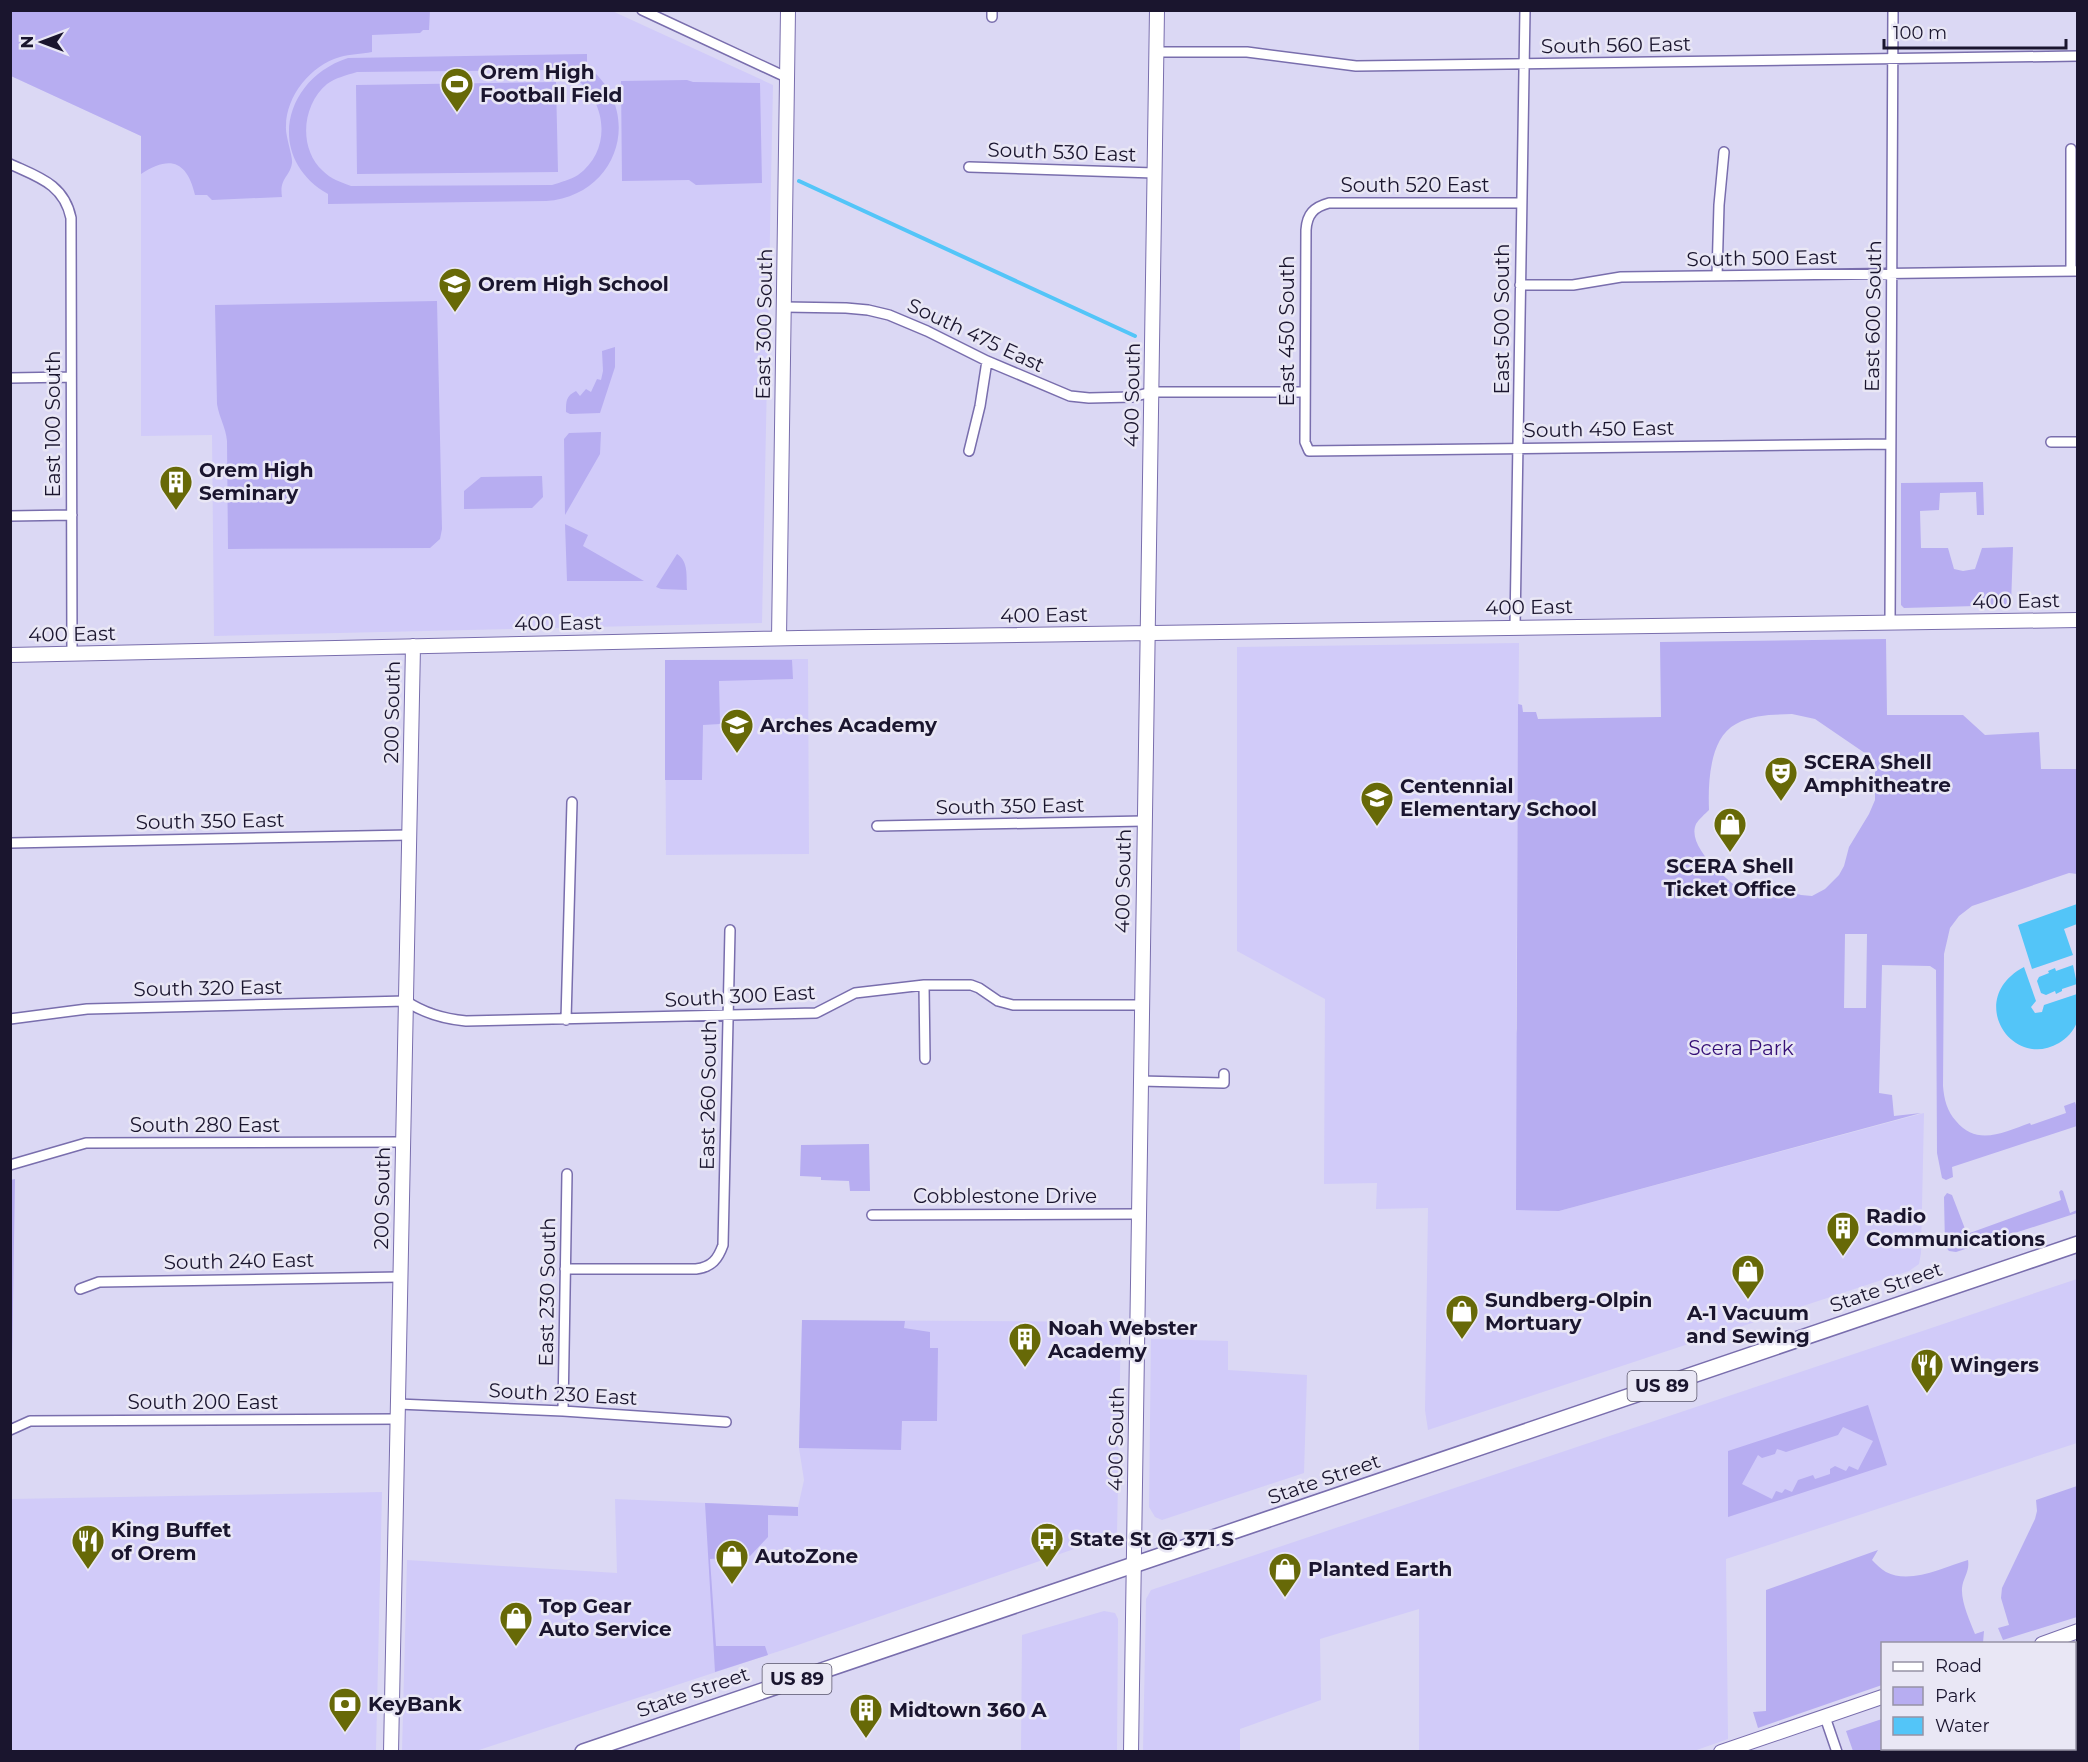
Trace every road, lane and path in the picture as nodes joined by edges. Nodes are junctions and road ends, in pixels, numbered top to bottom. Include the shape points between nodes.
1 (642, 10) edge
2 (788, 10) edge
3 (1157, 10) edge
4 (1524, 10) edge
5 (1893, 10) edge
6 (1156, 52) junction
7 (2078, 56) edge
8 (1893, 59) junction
9 (1523, 64) junction
10 (786, 77) junction
11 (2071, 149) dead end
12 (1724, 152) dead end
13 (12, 166) edge
14 (969, 167) dead end
15 (1154, 173) junction
16 (1521, 203) junction
17 (1311, 212) joint
18 (2074, 271) edge
19 (1892, 274) junction
20 (1717, 276) junction
21 (1520, 285) junction
22 (784, 308) junction
23 (987, 361) junction
24 (70, 377) junction
25 (10, 378) edge
26 (1152, 392) junction
27 (1305, 392) junction
28 (2078, 441) edge
29 (2051, 442) dead end
30 (1890, 444) junction
31 (1519, 448) junction
32 (969, 451) dead end
33 (1309, 451) joint
34 (72, 515) junction
35 (10, 516) edge
36 (2078, 620) edge
37 (1890, 622) junction
38 (1515, 627) junction
39 (1147, 633) junction
40 (779, 638) junction
41 (413, 646) junction
42 (72, 654) junction
43 (10, 655) edge
44 (572, 802) dead end
45 (1144, 821) junction
46 (877, 826) dead end
47 (410, 835) junction
48 (10, 843) edge
49 (730, 930) dead end
50 (924, 985) junction
51 (406, 1002) junction
52 (1141, 1005) junction
53 (728, 1015) junction
54 (10, 1019) edge
55 (566, 1020) junction
56 (925, 1059) dead end
57 (1224, 1074) dead end
58 (1140, 1081) junction
59 (403, 1142) junction
60 (10, 1165) edge
61 (567, 1174) dead end
62 (1139, 1214) junction
63 (872, 1215) dead end
64 (2078, 1244) edge
65 (565, 1269) junction
66 (400, 1277) junction
67 (80, 1289) dead end
68 (563, 1411) junction
69 (398, 1412) junction
70 (726, 1422) dead end
71 (10, 1430) edge
72 (1134, 1566) junction
73 (2078, 1631) edge
74 (2048, 1642) edge
75 (1881, 1697) edge
76 (1825, 1717) junction
77 (392, 1752) edge
78 (583, 1752) edge
79 (1131, 1752) edge
80 (1721, 1752) edge
81 (1837, 1752) edge

1 - 10 street
2 - 10 street, East 300 South
3 - 6 street, 400 South
4 - 9 street, East 500 South
5 - 8 street, East 600 South
6 - 9 street, South 560 East via 1247,52 1356,66
6 - 15 street, 400 South
7 - 8 street, South 560 East
8 - 9 street, South 560 East
8 - 19 street, East 600 South
9 - 16 street, East 500 South
10 - 22 street, East 300 South
11 - 18 street
12 - 20 street
13 - 24 street, East 100 South via 44,180 62,195 69,208
14 - 15 street, South 530 East
15 - 26 street, 400 South
16 - 17 street, South 520 East via 1329,203
16 - 21 street, East 500 South
17 - 27 street, East 450 South via 1306,225
18 - 19 street, South 500 East
19 - 20 street, South 500 East
19 - 30 street, East 600 South
20 - 21 street, South 500 East via 1620,277 1573,285
21 - 31 street, East 500 South
22 - 23 street, South 475 East via 846,308 889,315
22 - 40 street, East 300 South
23 - 26 street, South 475 East via 1070,396 1132,398
23 - 32 street
24 - 25 street
24 - 34 street, East 100 South
26 - 27 street, South 475 East
26 - 39 street, 400 South
27 - 33 street, East 450 South via 1305,442
28 - 29 street
30 - 31 street, South 450 East
30 - 37 street, East 600 South
31 - 33 street, South 450 East
31 - 38 street, East 500 South
34 - 35 street
34 - 42 street, East 100 South
36 - 37 street, 400 East
37 - 38 street, 400 East
38 - 39 street, 400 East
39 - 40 street, 400 East
39 - 45 street, 400 South
40 - 41 street, 400 East
41 - 42 street, 400 East
41 - 47 street, 200 South
42 - 43 street, 400 East
44 - 55 street
45 - 46 street, South 350 East
45 - 52 street, 400 South
47 - 48 street, South 350 East
47 - 51 street, 200 South
49 - 53 street, East 260 South
50 - 52 street, South 300 East via 971,985 1012,1005
50 - 53 street, South 300 East via 855,993 816,1013
50 - 56 street
51 - 54 street, South 320 East via 96,1008
51 - 55 street, South 300 East via 449,1020
51 - 59 street, 200 South
52 - 58 street, 400 South
53 - 55 street, South 300 East
53 - 65 street, East 260 South via 723,1245 716,1260 696,1269
57 - 58 street via 1224,1083
58 - 62 street, 400 South
59 - 60 street, South 280 East via 86,1143
59 - 66 street, 200 South
61 - 65 street, East 230 South
62 - 63 street, Cobblestone Drive
62 - 72 street, 400 South
64 - 72 main road, State Street / US 89
65 - 68 street, East 230 South
66 - 67 street, South 240 East via 99,1282
66 - 69 street, 200 South
68 - 69 street, South 230 East
68 - 70 street, South 230 East
69 - 71 street, South 200 East via 30,1421
69 - 77 street, 200 South
72 - 78 main road, State Street / US 89
72 - 79 street, 400 South
73 - 74 street
75 - 76 street
76 - 80 street
76 - 81 street

